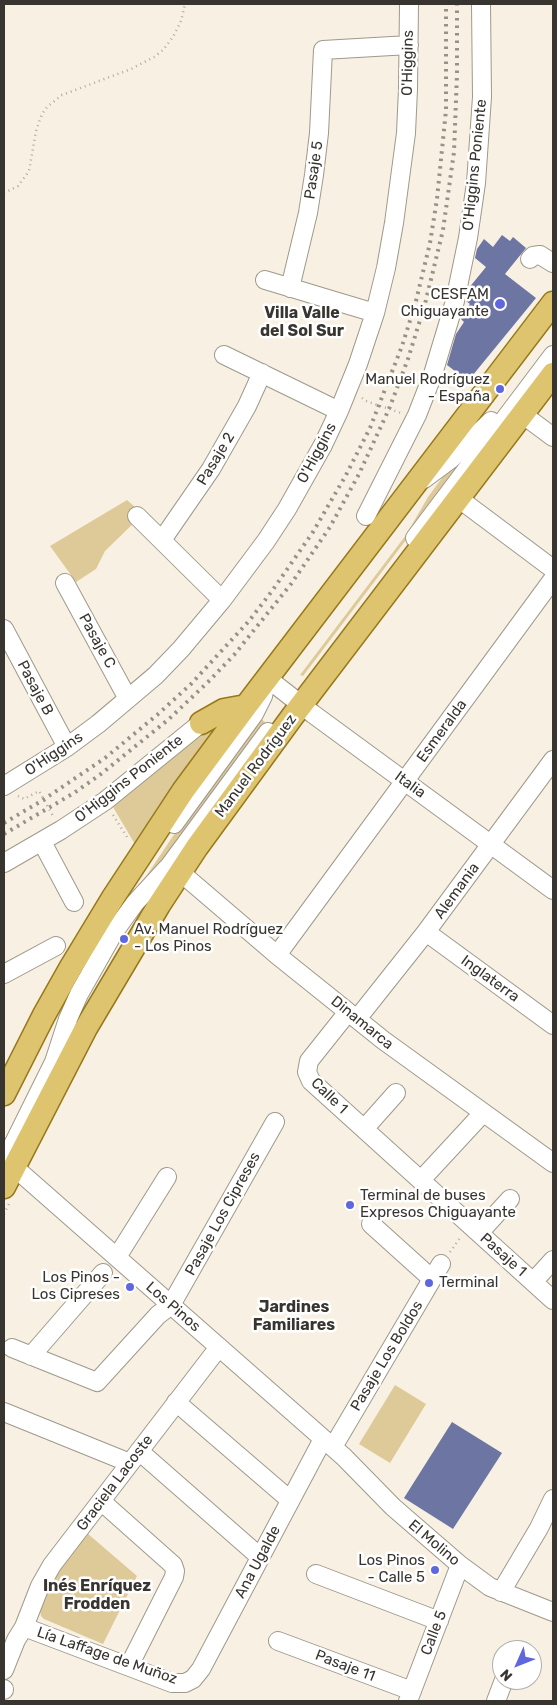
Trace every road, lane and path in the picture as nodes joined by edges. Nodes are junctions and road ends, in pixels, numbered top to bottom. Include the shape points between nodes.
1 (185, 4) edge
2 (409, 4) edge
3 (481, 4) edge
4 (409, 45) junction
5 (4, 193) edge
6 (530, 259) dead end
7 (553, 263) edge
8 (265, 280) dead end
9 (290, 288) junction
10 (553, 304) edge
11 (375, 313) junction
12 (553, 339) edge
13 (224, 355) dead end
14 (553, 355) edge
15 (262, 374) junction
16 (553, 374) edge
17 (349, 388) junction
18 (339, 411) junction
19 (522, 414) junction
20 (417, 416) junction
21 (553, 437) edge
22 (416, 485) junction
23 (458, 498) junction
24 (137, 516) dead end
25 (366, 516) dead end
26 (162, 540) junction
27 (553, 569) edge
28 (553, 579) edge
29 (65, 583) dead end
30 (222, 600) junction
31 (4, 629) edge
32 (267, 678) junction
33 (128, 699) junction
34 (297, 702) junction
35 (246, 706) junction
36 (201, 723) joint
37 (67, 747) junction
38 (553, 760) edge
39 (405, 781) junction
40 (10, 791) edge
41 (105, 801) junction
42 (61, 830) junction
43 (42, 842) junction
44 (491, 844) junction
45 (141, 855) junction
46 (4, 863) edge
47 (180, 872) junction
48 (553, 890) edge
49 (74, 902) dead end
50 (426, 932) junction
51 (56, 946) dead end
52 (277, 955) junction
53 (4, 974) edge
54 (353, 1016) junction
55 (553, 1026) edge
56 (396, 1093) dead end
57 (4, 1094) edge
58 (483, 1113) junction
59 (275, 1122) dead end
60 (364, 1129) junction
61 (4, 1143) edge
62 (553, 1163) edge
63 (11, 1173) edge
64 (167, 1177) dead end
65 (421, 1180) junction
66 (510, 1199) dead end
67 (4, 1214) edge
68 (371, 1224) dead end
69 (474, 1229) junction
70 (117, 1257) junction
71 (553, 1260) edge
72 (437, 1272) junction
73 (102, 1273) dead end
74 (533, 1282) junction
75 (553, 1300) edge
76 (171, 1305) junction
77 (219, 1347) junction
78 (12, 1348) dead end
79 (31, 1356) junction
80 (176, 1402) junction
81 (4, 1412) edge
82 (328, 1443) junction
83 (135, 1457) junction
84 (553, 1499) edge
85 (290, 1500) junction
86 (101, 1501) junction
87 (546, 1530) edge
88 (260, 1557) junction
89 (460, 1564) junction
90 (316, 1574) dead end
91 (501, 1592) junction
92 (553, 1612) edge
93 (439, 1621) junction
94 (24, 1627) junction
95 (278, 1641) dead end
96 (129, 1666) junction
97 (4, 1670) edge
98 (189, 1681) joint
99 (410, 1696) edge

1 - 5 path via 173,37 154,57 62,95 47,107 36,131 29,171 18,186
2 - 4 street, O'Higgins
3 - 20 street, O'Higgins Poniente via 482,97 472,214 451,318
4 - 9 street, Pasaje 5 via 323,50 314,175
4 - 11 street, O'Higgins via 401,177
6 - 7 street via 540,256
8 - 9 street
9 - 11 street
10 - 22 main road
11 - 17 street, O'Higgins
12 - 22 street via 486,427 443,466
13 - 15 street
14 - 34 street
15 - 18 street
15 - 26 street, Pasaje 2 via 230,438
16 - 19 main road, Manuel Rodríguez
17 - 18 street, O'Higgins
17 - 20 path via 366,401
18 - 30 street, O'Higgins via 287,510
19 - 21 street
19 - 23 main road, Manuel Rodríguez
20 - 25 street, O'Higgins Poniente
22 - 32 main road
23 - 27 street
23 - 34 main road, Manuel Rodríguez
24 - 26 street
26 - 30 street
28 - 39 street, Esmeralda
29 - 33 street, Pasaje C
30 - 33 street, O'Higgins via 181,649
31 - 37 street, Pasaje B
32 - 34 street, Italia
32 - 35 main road
32 - 61 street via 254,714 160,845 86,963 66,1001 44,1064
33 - 37 street, O'Higgins
34 - 39 street, Italia
34 - 47 main road, Manuel Rodríguez
34 - 63 street via 229,783 170,865 134,903 114,932 76,1000
35 - 36 main road via 224,710
35 - 45 main road
36 - 41 street, O'Higgins Poniente
37 - 40 street, O'Higgins
38 - 44 street, Alemania
39 - 44 street, Italia
39 - 52 street, Esmeralda
40 - 42 path via 24,799 39,791
41 - 42 street, O'Higgins Poniente
41 - 45 path
42 - 43 street, O'Higgins Poniente
43 - 46 street, O'Higgins Poniente
43 - 49 street
44 - 48 street, Italia
44 - 50 street, Alemania
45 - 57 main road via 59,988
47 - 52 street, Dinamarca
47 - 63 main road, Manuel Rodríguez via 86,1028
50 - 54 street, Alemania
50 - 55 street, Inglaterra
51 - 53 street
52 - 54 street, Dinamarca
54 - 58 street, Dinamarca
54 - 60 street, Calle 1 via 312,1056 307,1072 314,1085
56 - 60 street
58 - 62 street, Dinamarca
58 - 65 street
59 - 76 street, Pasaje Los Cipreses
60 - 65 street, Pasaje 1
63 - 67 path
63 - 70 street, Los Pinos
64 - 70 street
65 - 69 street, Pasaje 1
66 - 69 street
68 - 72 street
69 - 72 path
69 - 74 street, Pasaje 1
70 - 76 street, Los Pinos
71 - 74 street
72 - 82 street, Pasaje Los Boldos
73 - 79 street
74 - 75 street, Pasaje 1
76 - 77 street, Los Pinos
76 - 79 street, Pasaje Los Cipreses via 97,1382
77 - 80 street, Graciela Lacoste
77 - 82 street, Los Pinos
78 - 79 street
80 - 83 street, Graciela Lacoste
80 - 85 street
81 - 83 street
82 - 85 street, Ana Ugalde
82 - 89 street, El Molino via 393,1507
83 - 86 street, Graciela Lacoste
83 - 88 street
84 - 87 street
85 - 88 street, Ana Ugalde
86 - 94 street, Graciela Lacoste via 46,1575
86 - 96 street via 173,1565 175,1571
87 - 91 street
88 - 98 street, Ana Ugalde via 201,1669
89 - 91 street, El Molino via 483,1583
89 - 93 street, Calle 5
90 - 93 street
91 - 92 street, El Molino
93 - 99 street, Calle 5
94 - 96 street, Lía Laffage de Muñoz
94 - 97 street, Graciela Lacoste
95 - 99 street, Pasaje 11
96 - 98 street, Lía Laffage de Muñoz via 172,1683

